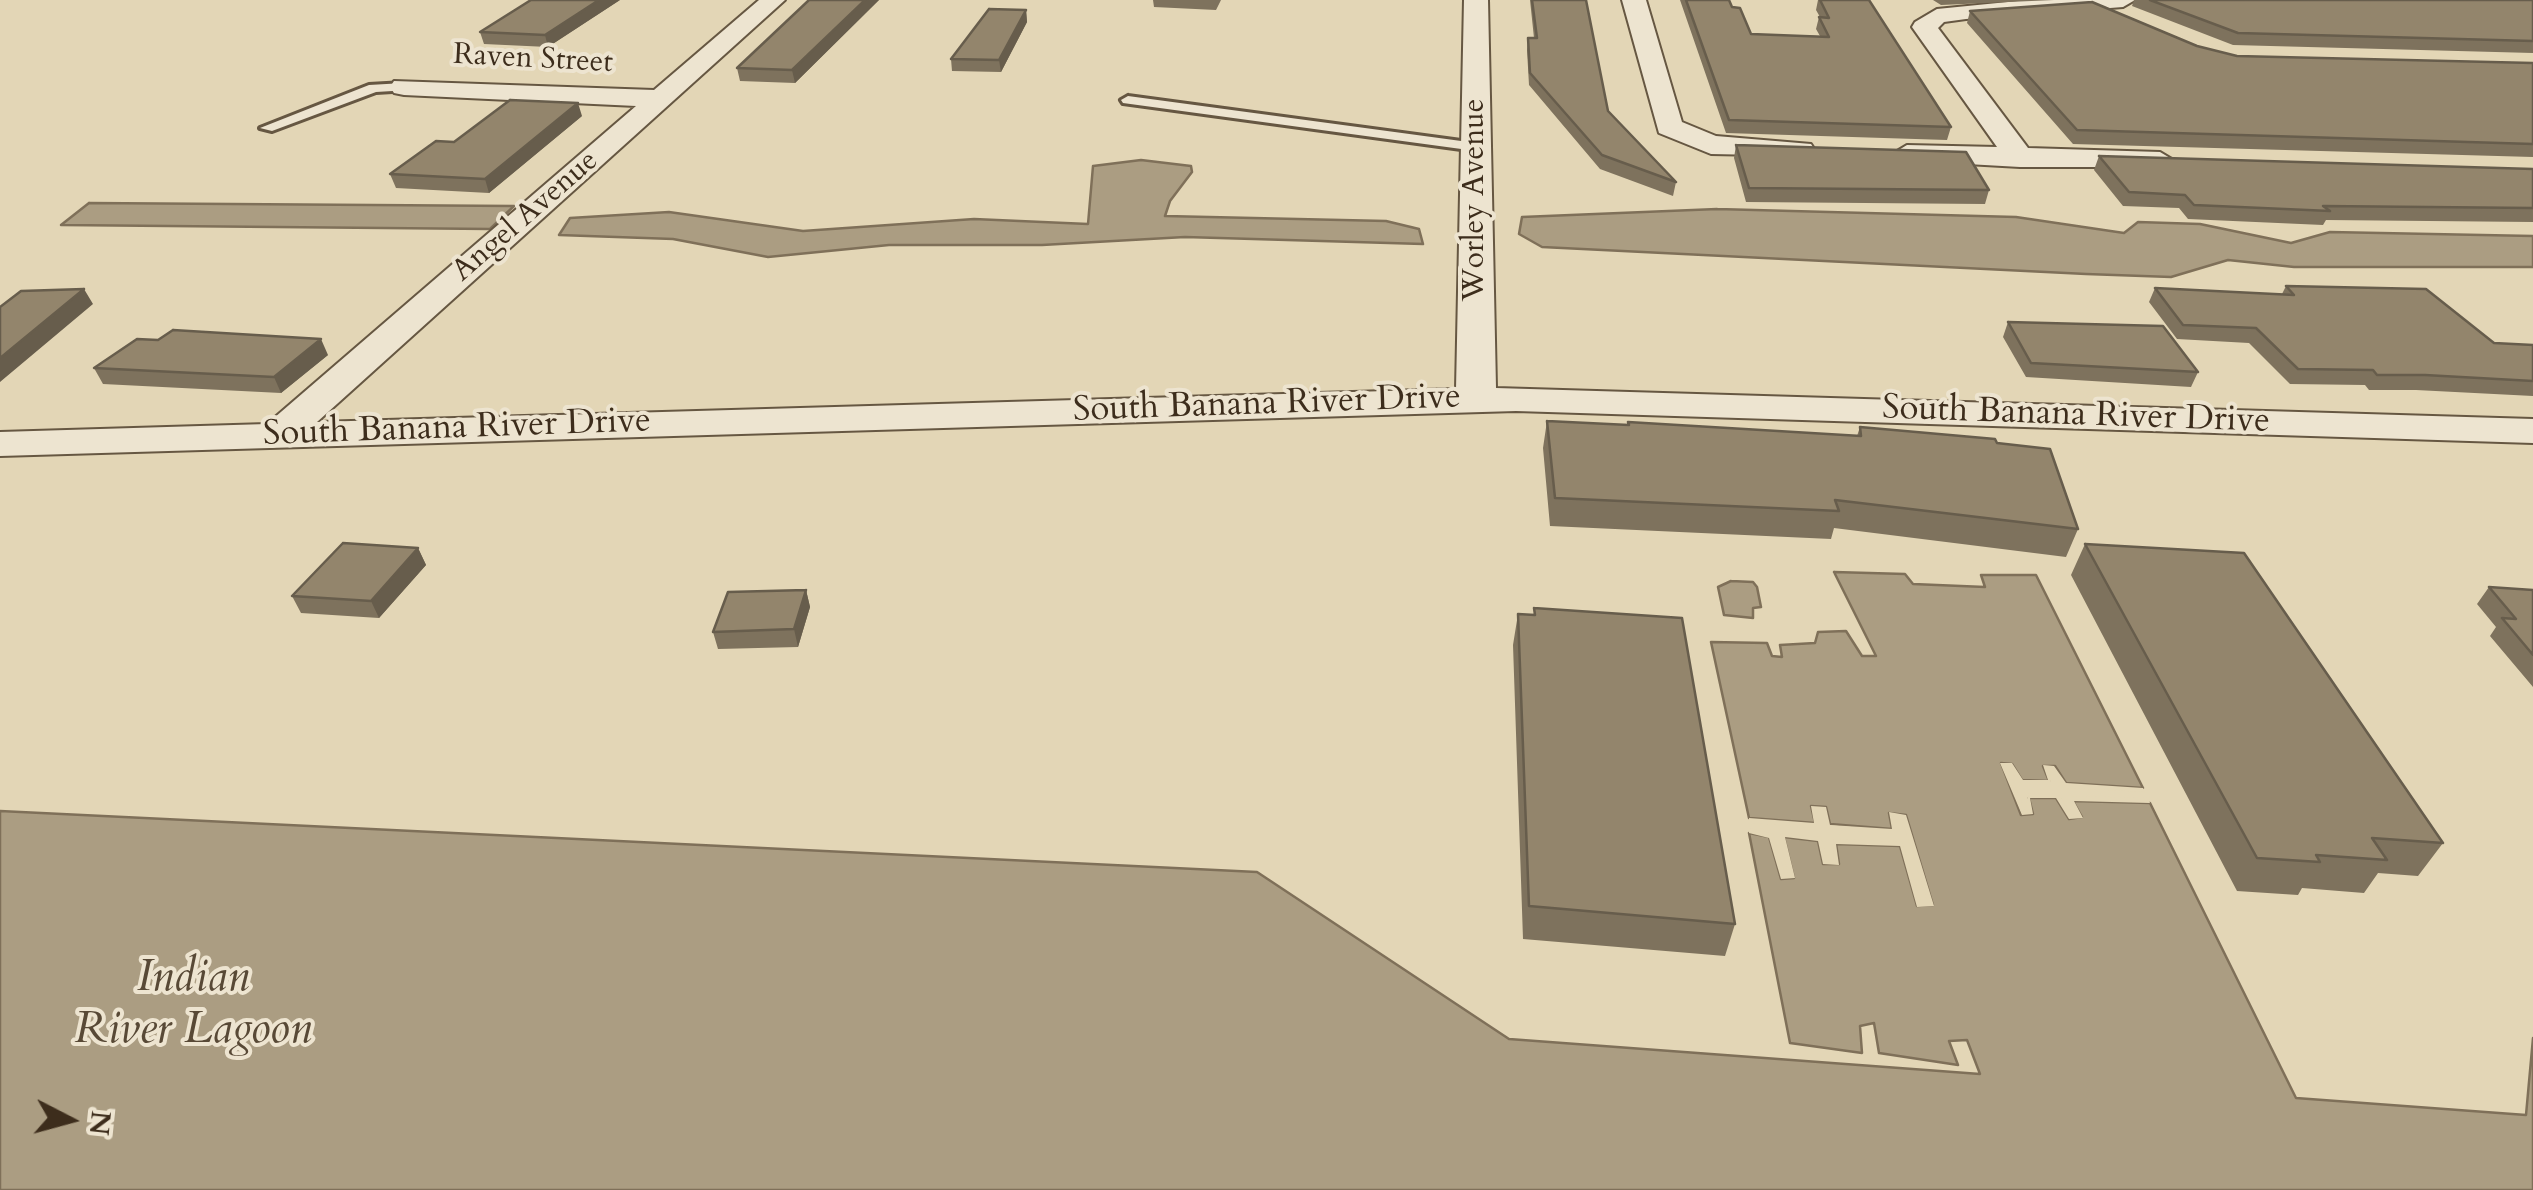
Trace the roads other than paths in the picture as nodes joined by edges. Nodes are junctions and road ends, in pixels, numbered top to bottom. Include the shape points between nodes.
1 (773, 0) edge
2 (1476, 0) edge
3 (1634, 0) edge
4 (2118, 8) edge
5 (404, 87) joint
6 (660, 99) junction
7 (1128, 100) dead end
8 (268, 128) dead end
9 (1476, 147) junction
10 (1829, 151) edge
11 (1867, 152) edge
12 (2020, 158) junction
13 (2198, 162) edge
14 (1476, 399) junction
15 (2533, 431) edge
16 (279, 435) junction
17 (0, 444) edge

1 - 6 street, Angel Avenue
2 - 9 street, Worley Avenue
3 - 10 street via 1669,127 1734,148
4 - 12 street via 1966,12 1937,16 1924,26
5 - 6 street, Raven Street
5 - 8 lane via 349,95
6 - 16 street, Angel Avenue
7 - 9 lane
9 - 14 street, Worley Avenue
11 - 12 street
12 - 13 street
14 - 15 street, South Banana River Drive
14 - 16 street, South Banana River Drive
16 - 17 street, South Banana River Drive

